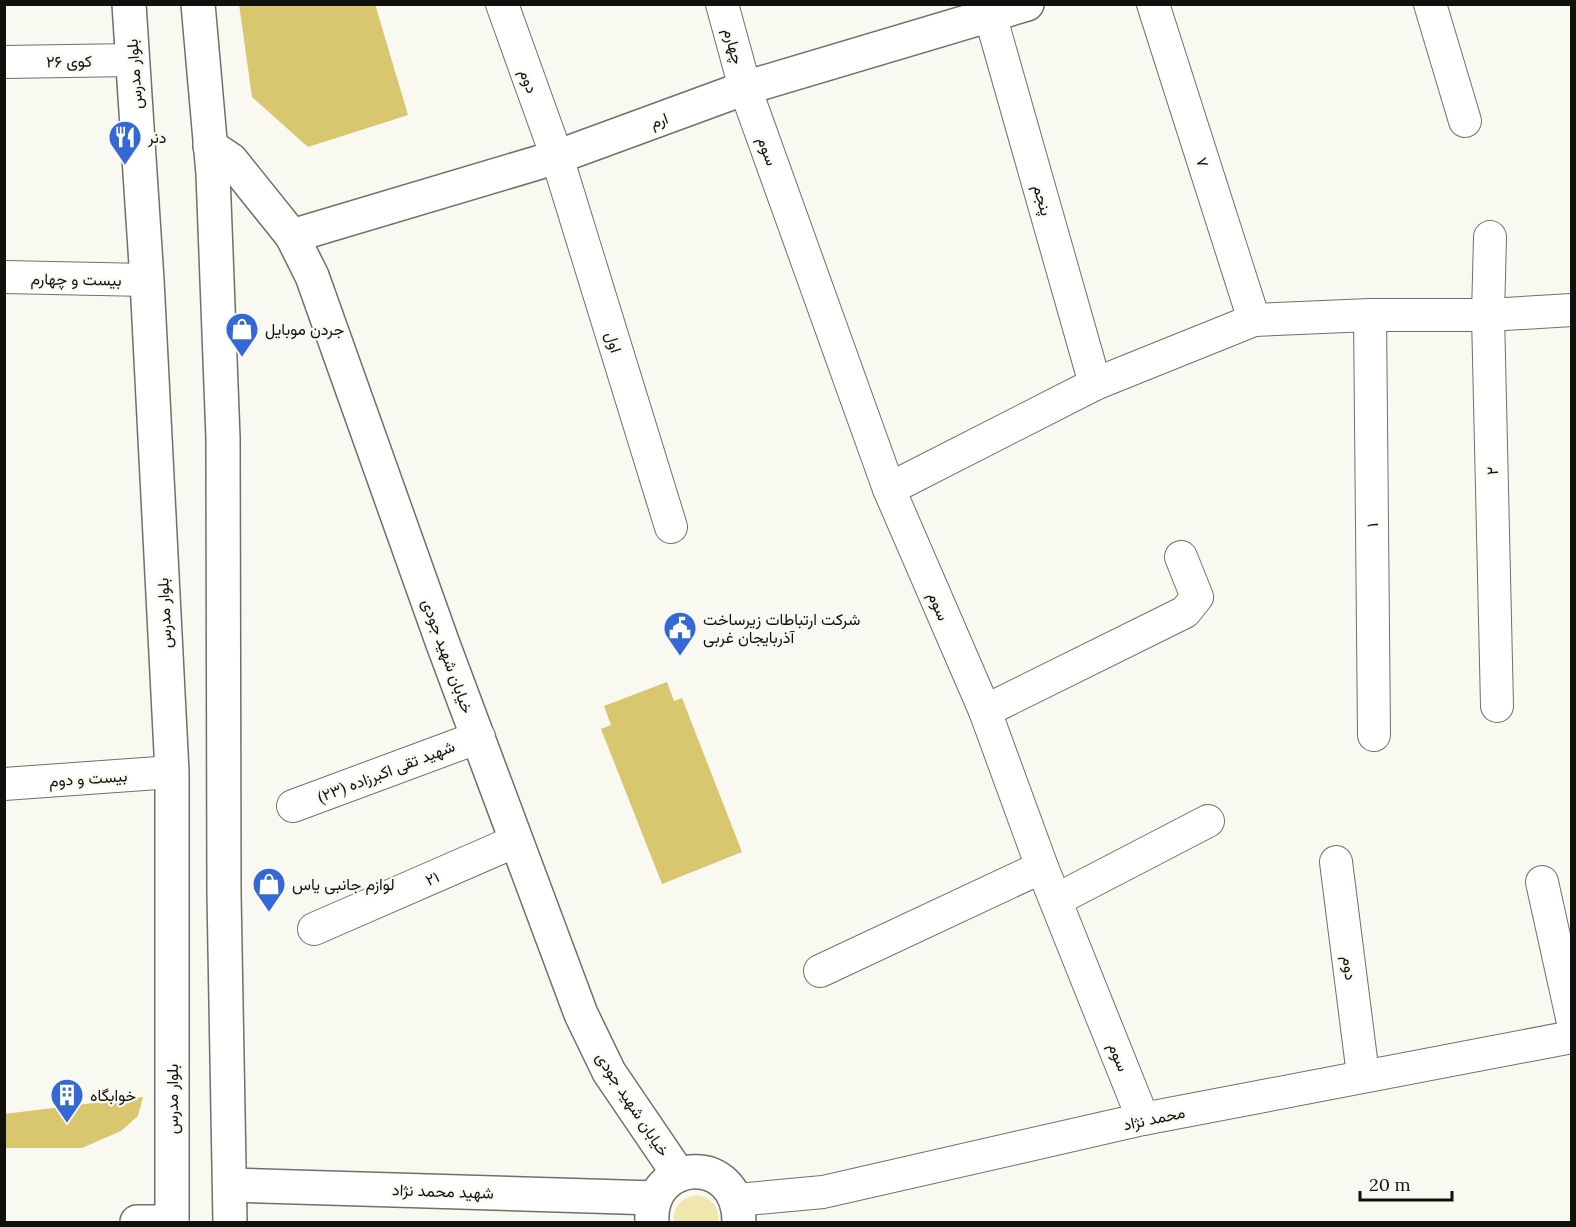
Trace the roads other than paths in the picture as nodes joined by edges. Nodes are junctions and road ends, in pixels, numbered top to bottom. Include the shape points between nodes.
1 (129, 4) edge
2 (198, 4) edge
3 (502, 4) edge
4 (722, 4) edge
5 (1027, 4) edge
6 (1153, 4) edge
7 (1430, 4) edge
8 (989, 10) edge
9 (133, 60) junction
10 (4, 62) edge
11 (745, 88) junction
12 (1465, 121) dead end
13 (210, 146) junction
14 (557, 157) junction
15 (292, 236) junction
16 (1490, 237) dead end
17 (4, 277) edge
18 (147, 280) junction
19 (1572, 310) edge
20 (1370, 315) junction
21 (1488, 315) junction
22 (1254, 320) junction
23 (1095, 384) junction
24 (889, 489) junction
25 (671, 527) dead end
26 (1181, 557) dead end
27 (1497, 706) dead end
28 (985, 711) junction
29 (1374, 735) dead end
30 (478, 737) junction
31 (224, 769) junction
32 (172, 772) junction
33 (4, 784) edge
34 (293, 806) dead end
35 (1208, 821) dead end
36 (516, 841) junction
37 (1336, 862) dead end
38 (1042, 867) junction
39 (1542, 882) dead end
40 (1056, 900) junction
41 (314, 929) dead end
42 (820, 971) dead end
43 (1572, 1018) edge
44 (1572, 1037) edge
45 (1363, 1075) junction
46 (1143, 1119) junction
47 (679, 1175) junction
48 (230, 1185) junction
49 (653, 1210) edge
50 (738, 1215) edge
51 (137, 1222) edge
52 (172, 1222) edge
53 (230, 1222) edge

1 - 9 street, بلوار مدرس
2 - 13 street
3 - 14 street, دوم
4 - 11 street, چهارم
5 - 8 street, ارم
6 - 22 street, ۷
7 - 12 street
8 - 11 street, ارم
8 - 23 street, پنجم
9 - 10 street, کوی ۲۶
9 - 18 street, بلوار مدرس
11 - 14 street, ارم
11 - 24 street, سوم
13 - 15 street, خیابان شهید جودی via 231,160
13 - 31 street via 223,438
14 - 15 street, ارم
14 - 25 street, اول
15 - 30 street, خیابان شهید جودی via 312,276
16 - 21 street, ۲
17 - 18 street, بیست و چهارم
18 - 32 street, بلوار مدرس
19 - 21 street
20 - 21 street
20 - 22 street
20 - 29 street, ۱
21 - 27 street, ۲
22 - 23 street
23 - 24 street
24 - 28 street, سوم
26 - 28 street via 1197,597 1185,612
28 - 38 street, سوم
30 - 34 street, شهید تقی اکبرزاده (۲۳)
30 - 36 street, خیابان شهید جودی
31 - 32 street
31 - 48 street
32 - 33 street, بیست و دوم
32 - 52 street, بلوار مدرس
35 - 40 street
36 - 41 street, ۲۱
36 - 47 street, خیابان شهید جودی via 581,1014 609,1072
37 - 45 street, دوم
38 - 40 street, سوم
38 - 42 street
39 - 43 street
40 - 46 street, سوم
44 - 45 street, محمد نژاد
45 - 46 street, محمد نژاد
46 - 50 street, محمد نژاد
47 - 49 street via 669,1180
47 - 50 street via 702,1172 723,1181
48 - 49 street, شهید محمد نژاد
48 - 53 street
51 - 52 street

